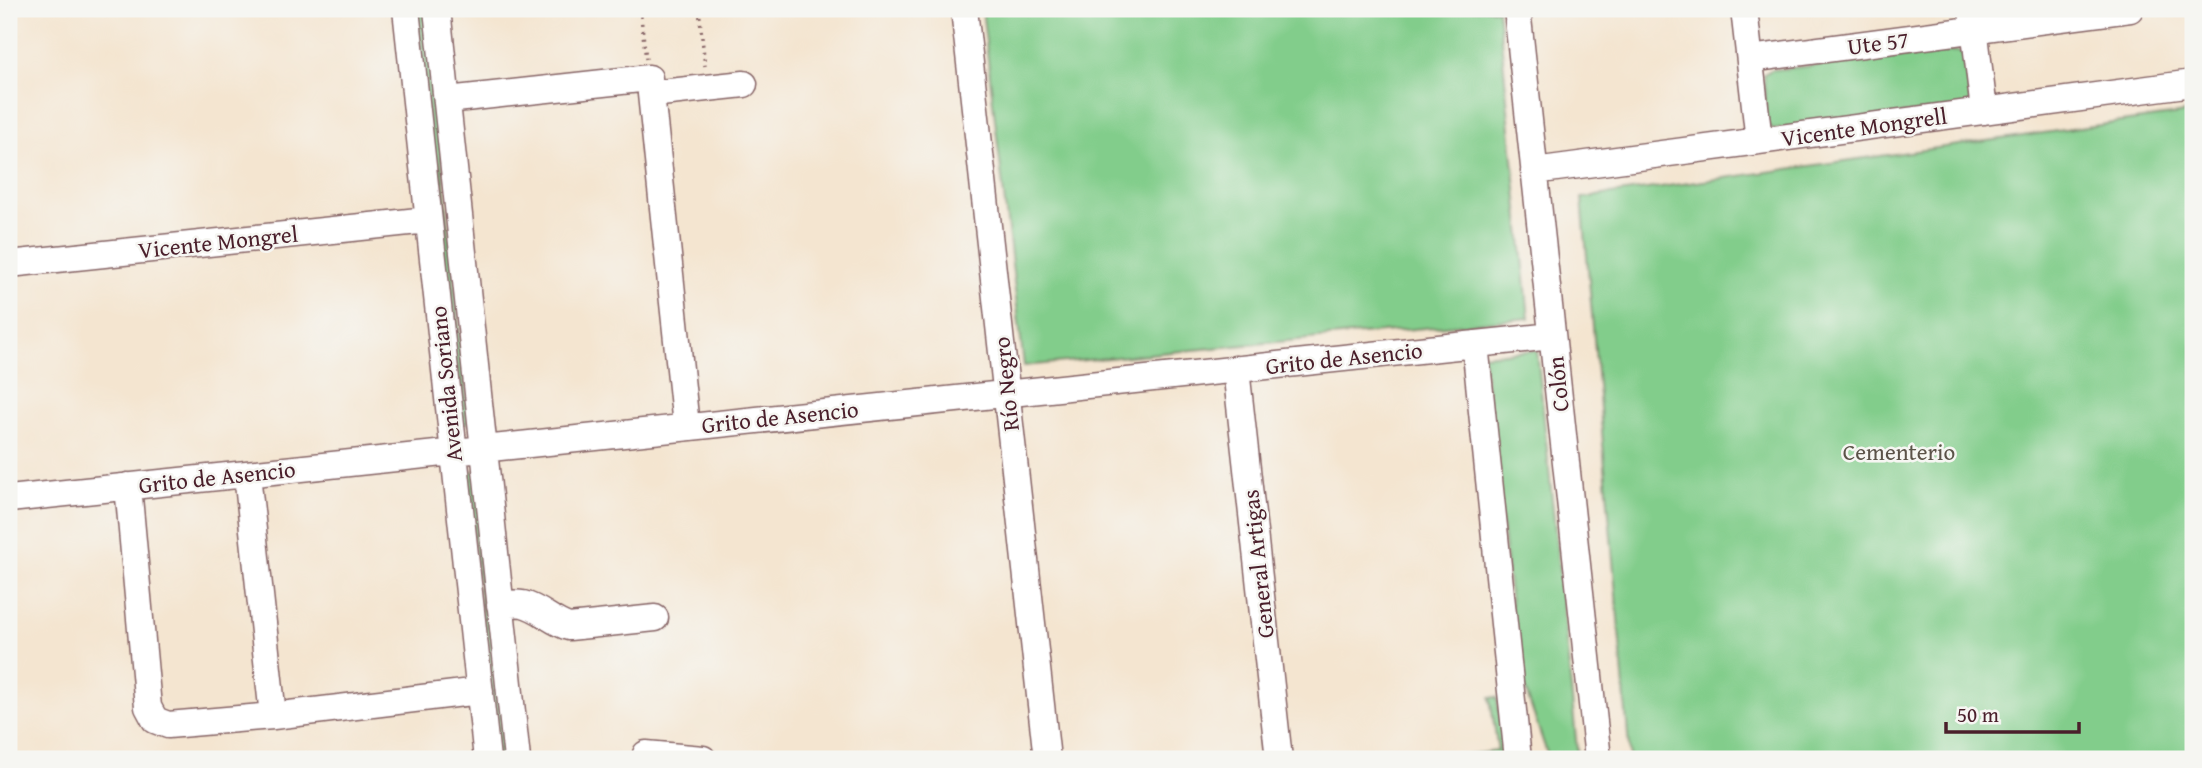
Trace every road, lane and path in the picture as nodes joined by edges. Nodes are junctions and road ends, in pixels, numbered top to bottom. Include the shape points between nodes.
1 (406, 9) edge
2 (437, 9) edge
3 (639, 9) edge
4 (699, 9) edge
5 (964, 9) edge
6 (1517, 9) edge
7 (1744, 9) edge
8 (2130, 9) edge
9 (1974, 20) edge
10 (1749, 59) junction
11 (649, 78) joint
12 (2193, 83) edge
13 (744, 84) dead end
14 (707, 88) junction
15 (447, 100) junction
16 (1984, 111) junction
17 (1759, 141) junction
18 (1534, 171) junction
19 (428, 220) junction
20 (9, 264) edge
21 (1552, 336) junction
22 (1475, 344) junction
23 (1236, 369) junction
24 (1007, 393) junction
25 (686, 426) junction
26 (483, 449) junction
27 (453, 452) junction
28 (247, 474) junction
29 (128, 486) junction
30 (9, 499) edge
31 (500, 605) junction
32 (654, 618) dead end
33 (480, 691) junction
34 (273, 716) junction
35 (646, 754) dead end
36 (487, 759) edge
37 (517, 759) edge
38 (703, 759) edge
39 (1047, 759) edge
40 (1279, 759) edge
41 (1518, 759) edge
42 (1598, 759) edge

1 - 19 street, Avenida Soriano
2 - 15 street, Avenida Soriano
3 - 11 path
4 - 14 path
5 - 24 street, Río Negro
6 - 18 street, Colón
7 - 10 street
8 - 9 street, Ute 57
9 - 10 street, Ute 57
9 - 16 street
10 - 17 street
11 - 15 street
12 - 16 street, Vicente Mongrell
13 - 14 street
14 - 25 street via 651,94
15 - 26 street, Avenida Soriano
16 - 17 street, Vicente Mongrell
17 - 18 street, Vicente Mongrell
18 - 21 street, Colón
19 - 20 street, Vicente Mongrel
19 - 27 street, Avenida Soriano
21 - 22 street, Grito de Asencio
21 - 42 street, Colón
22 - 23 street, Grito de Asencio
22 - 41 street
23 - 24 street, Grito de Asencio
23 - 40 street, General Artigas
24 - 25 street, Grito de Asencio
24 - 39 street, Río Negro
25 - 26 street, Grito de Asencio
26 - 27 street, Grito de Asencio
26 - 31 street, Avenida Soriano
27 - 28 street, Grito de Asencio
27 - 33 street, Avenida Soriano
28 - 29 street, Grito de Asencio
28 - 34 street
29 - 30 street, Grito de Asencio
29 - 34 street via 148,707 155,720 168,725
31 - 32 street via 522,604 569,627
31 - 37 street, Avenida Soriano
33 - 34 street
33 - 36 street, Avenida Soriano
35 - 38 street

